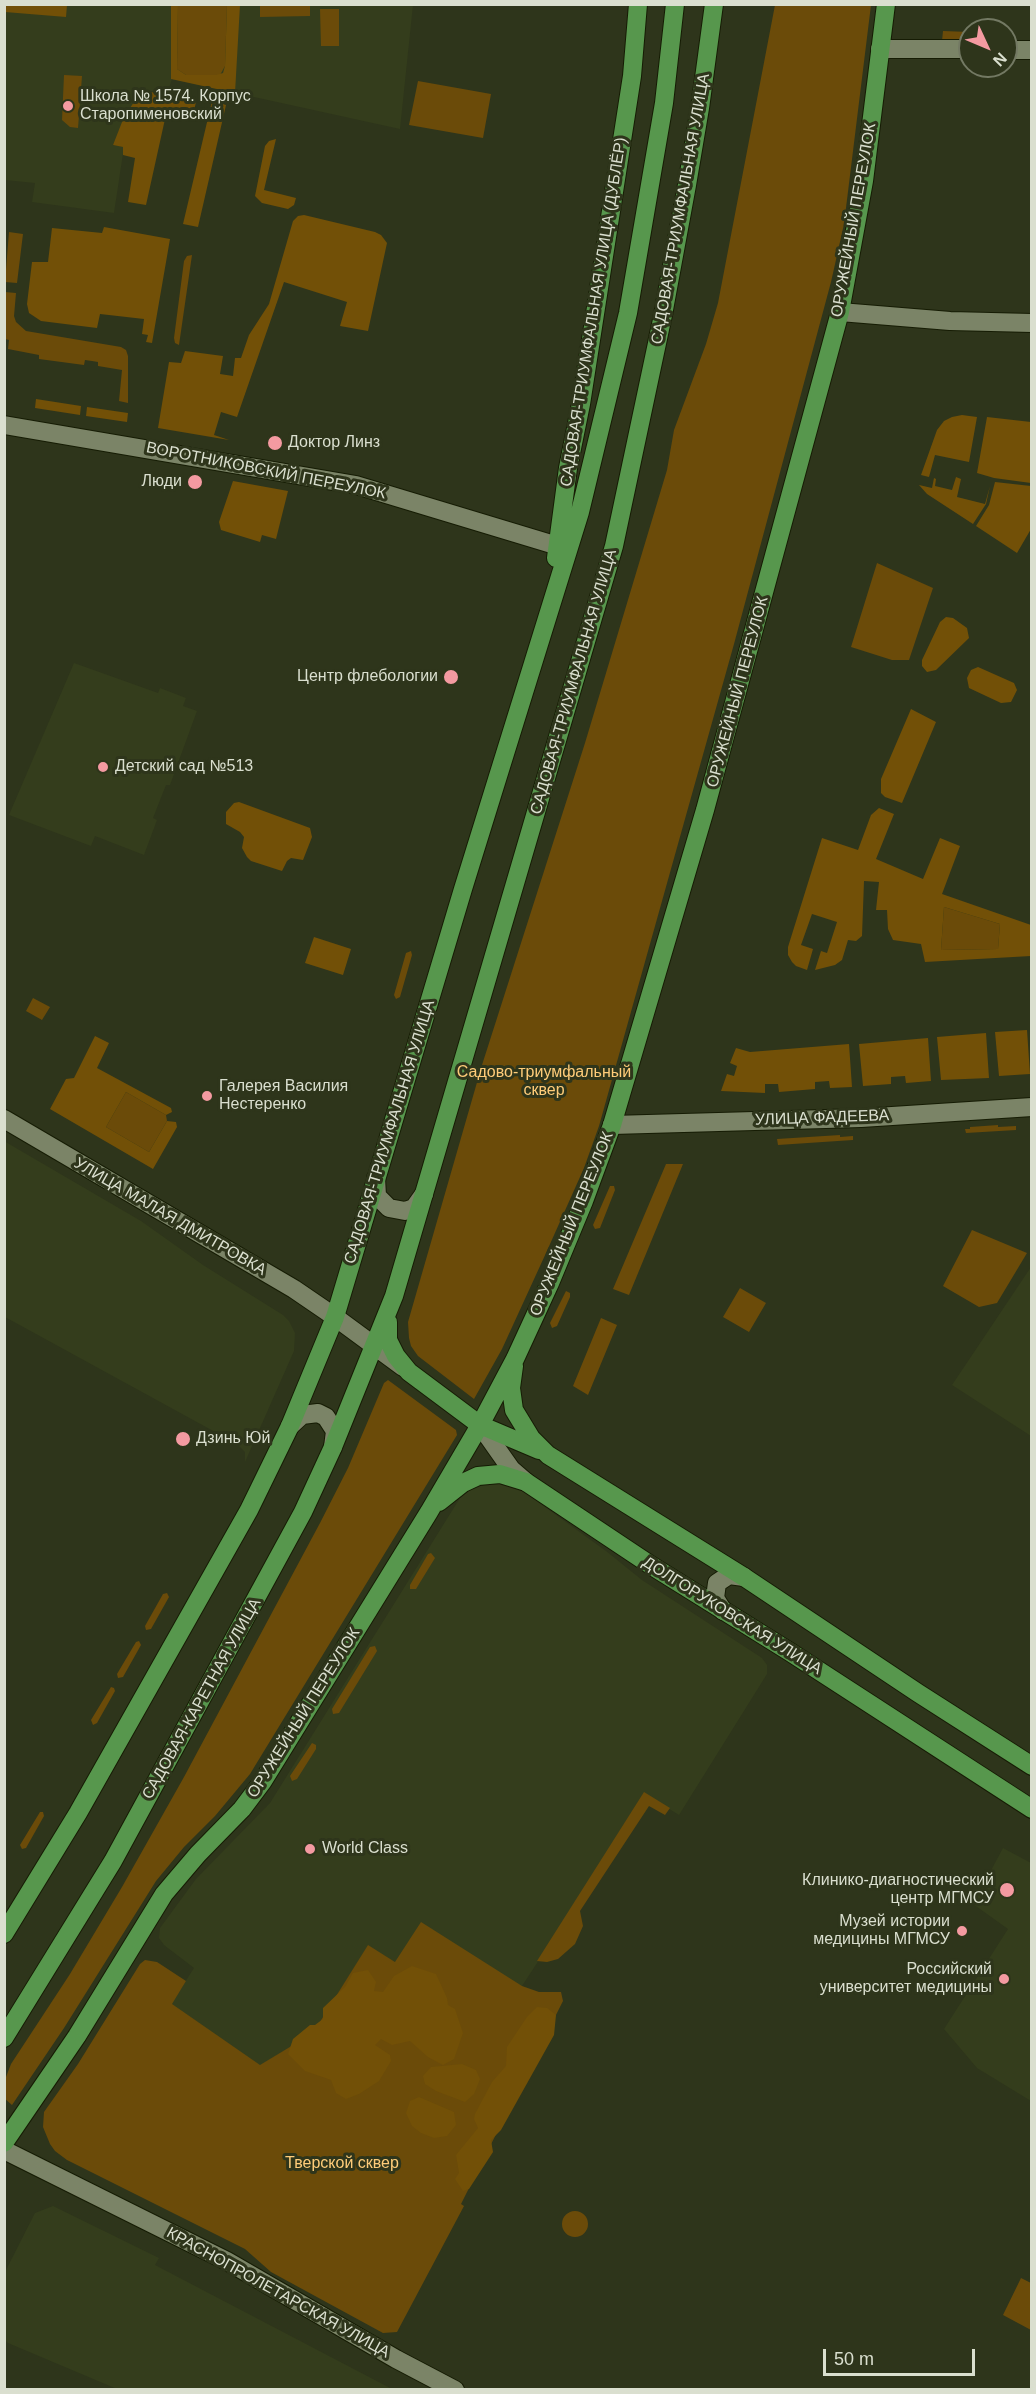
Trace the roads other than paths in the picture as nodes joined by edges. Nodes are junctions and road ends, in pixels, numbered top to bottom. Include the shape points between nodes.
1 (638, 4) edge
2 (675, 4) edge
3 (714, 4) edge
4 (886, 4) edge
5 (880, 49) junction
6 (958, 49) edge
7 (840, 312) junction
8 (1032, 323) edge
9 (4, 425) edge
10 (558, 546) junction
11 (546, 619) junction
12 (1032, 1107) edge
13 (4, 1119) edge
14 (612, 1125) junction
15 (376, 1178) junction
16 (424, 1194) junction
17 (388, 1311) junction
18 (335, 1317) junction
19 (375, 1346) junction
20 (514, 1359) junction
21 (409, 1372) junction
22 (480, 1425) junction
23 (290, 1426) junction
24 (333, 1447) junction
25 (548, 1455) junction
26 (526, 1482) junction
27 (429, 1512) junction
28 (744, 1577) junction
29 (723, 1611) junction
30 (1032, 1766) edge
31 (1032, 1809) edge
32 (4, 1934) edge
33 (4, 2038) edge
34 (4, 2143) edge
35 (4, 2150) edge
36 (455, 2390) edge

1 - 10 main road, САДОВАЯ-ТРИУМФАЛЬНАЯ УЛИЦА (ДУБЛЁР) via 632,76
2 - 11 main road, САДОВАЯ-ТРИУМФАЛЬНАЯ УЛИЦА via 661,124 628,313 580,512
3 - 16 main road, САДОВАЯ-ТРИУМФАЛЬНАЯ УЛИЦА via 687,185 614,546
4 - 5 main road, ОРУЖЕЙНЫЙ ПЕРЕУЛОК
5 - 6 street
5 - 7 main road, ОРУЖЕЙНЫЙ ПЕРЕУЛОК via 864,181
7 - 8 street
7 - 14 main road, ОРУЖЕЙНЫЙ ПЕРЕУЛОК via 705,810
9 - 10 street, ВОРОТНИКОВСКИЙ ПЕРЕУЛОК via 356,485
10 - 11 main road, САДОВАЯ-ТРИУМФАЛЬНАЯ УЛИЦА (ДУБЛЁР)
11 - 15 main road, САДОВАЯ-ТРИУМФАЛЬНАЯ УЛИЦА
12 - 14 street, УЛИЦА ФАДЕЕВА via 861,1118
13 - 18 street, УЛИЦА МАЛАЯ ДМИТРОВКА
14 - 20 main road, ОРУЖЕЙНЫЙ ПЕРЕУЛОК via 550,1283
15 - 16 street via 378,1196 389,1208 414,1208
15 - 18 main road, САДОВАЯ-ТРИУМФАЛЬНАЯ УЛИЦА
16 - 17 main road, САДОВАЯ-ТРИУМФАЛЬНАЯ УЛИЦА
17 - 19 main road, САДОВАЯ-ТРИУМФАЛЬНАЯ УЛИЦА
17 - 21 main road via 388,1340
18 - 19 street, УЛИЦА МАЛАЯ ДМИТРОВКА
18 - 23 main road
19 - 21 street, УЛИЦА МАЛАЯ ДМИТРОВКА
19 - 24 main road, САДОВАЯ-КАРЕТНАЯ УЛИЦА
20 - 22 main road
20 - 25 main road via 514,1410 531,1438
21 - 22 main road
22 - 25 main road
22 - 26 street via 511,1469
22 - 27 main road
23 - 24 street via 302,1415 318,1413 326,1417 335,1431
23 - 32 main road via 228,1547 84,1803
24 - 33 main road, САДОВАЯ-КАРЕТНАЯ УЛИЦА via 254,1605 113,1861
25 - 28 main road
26 - 27 main road, ДОЛГОРУКОВСКАЯ УЛИЦА via 501,1474 478,1476 463,1483
26 - 29 main road, ДОЛГОРУКОВСКАЯ УЛИЦА
27 - 34 main road, ОРУЖЕЙНЫЙ ПЕРЕУЛОК via 263,1781 164,1894 77,2036
28 - 29 street via 729,1575 717,1583 715,1598
28 - 30 main road
29 - 31 main road, ДОЛГОРУКОВСКАЯ УЛИЦА
35 - 36 street, КРАСНОПРОЛЕТАРСКАЯ УЛИЦА via 227,2261

